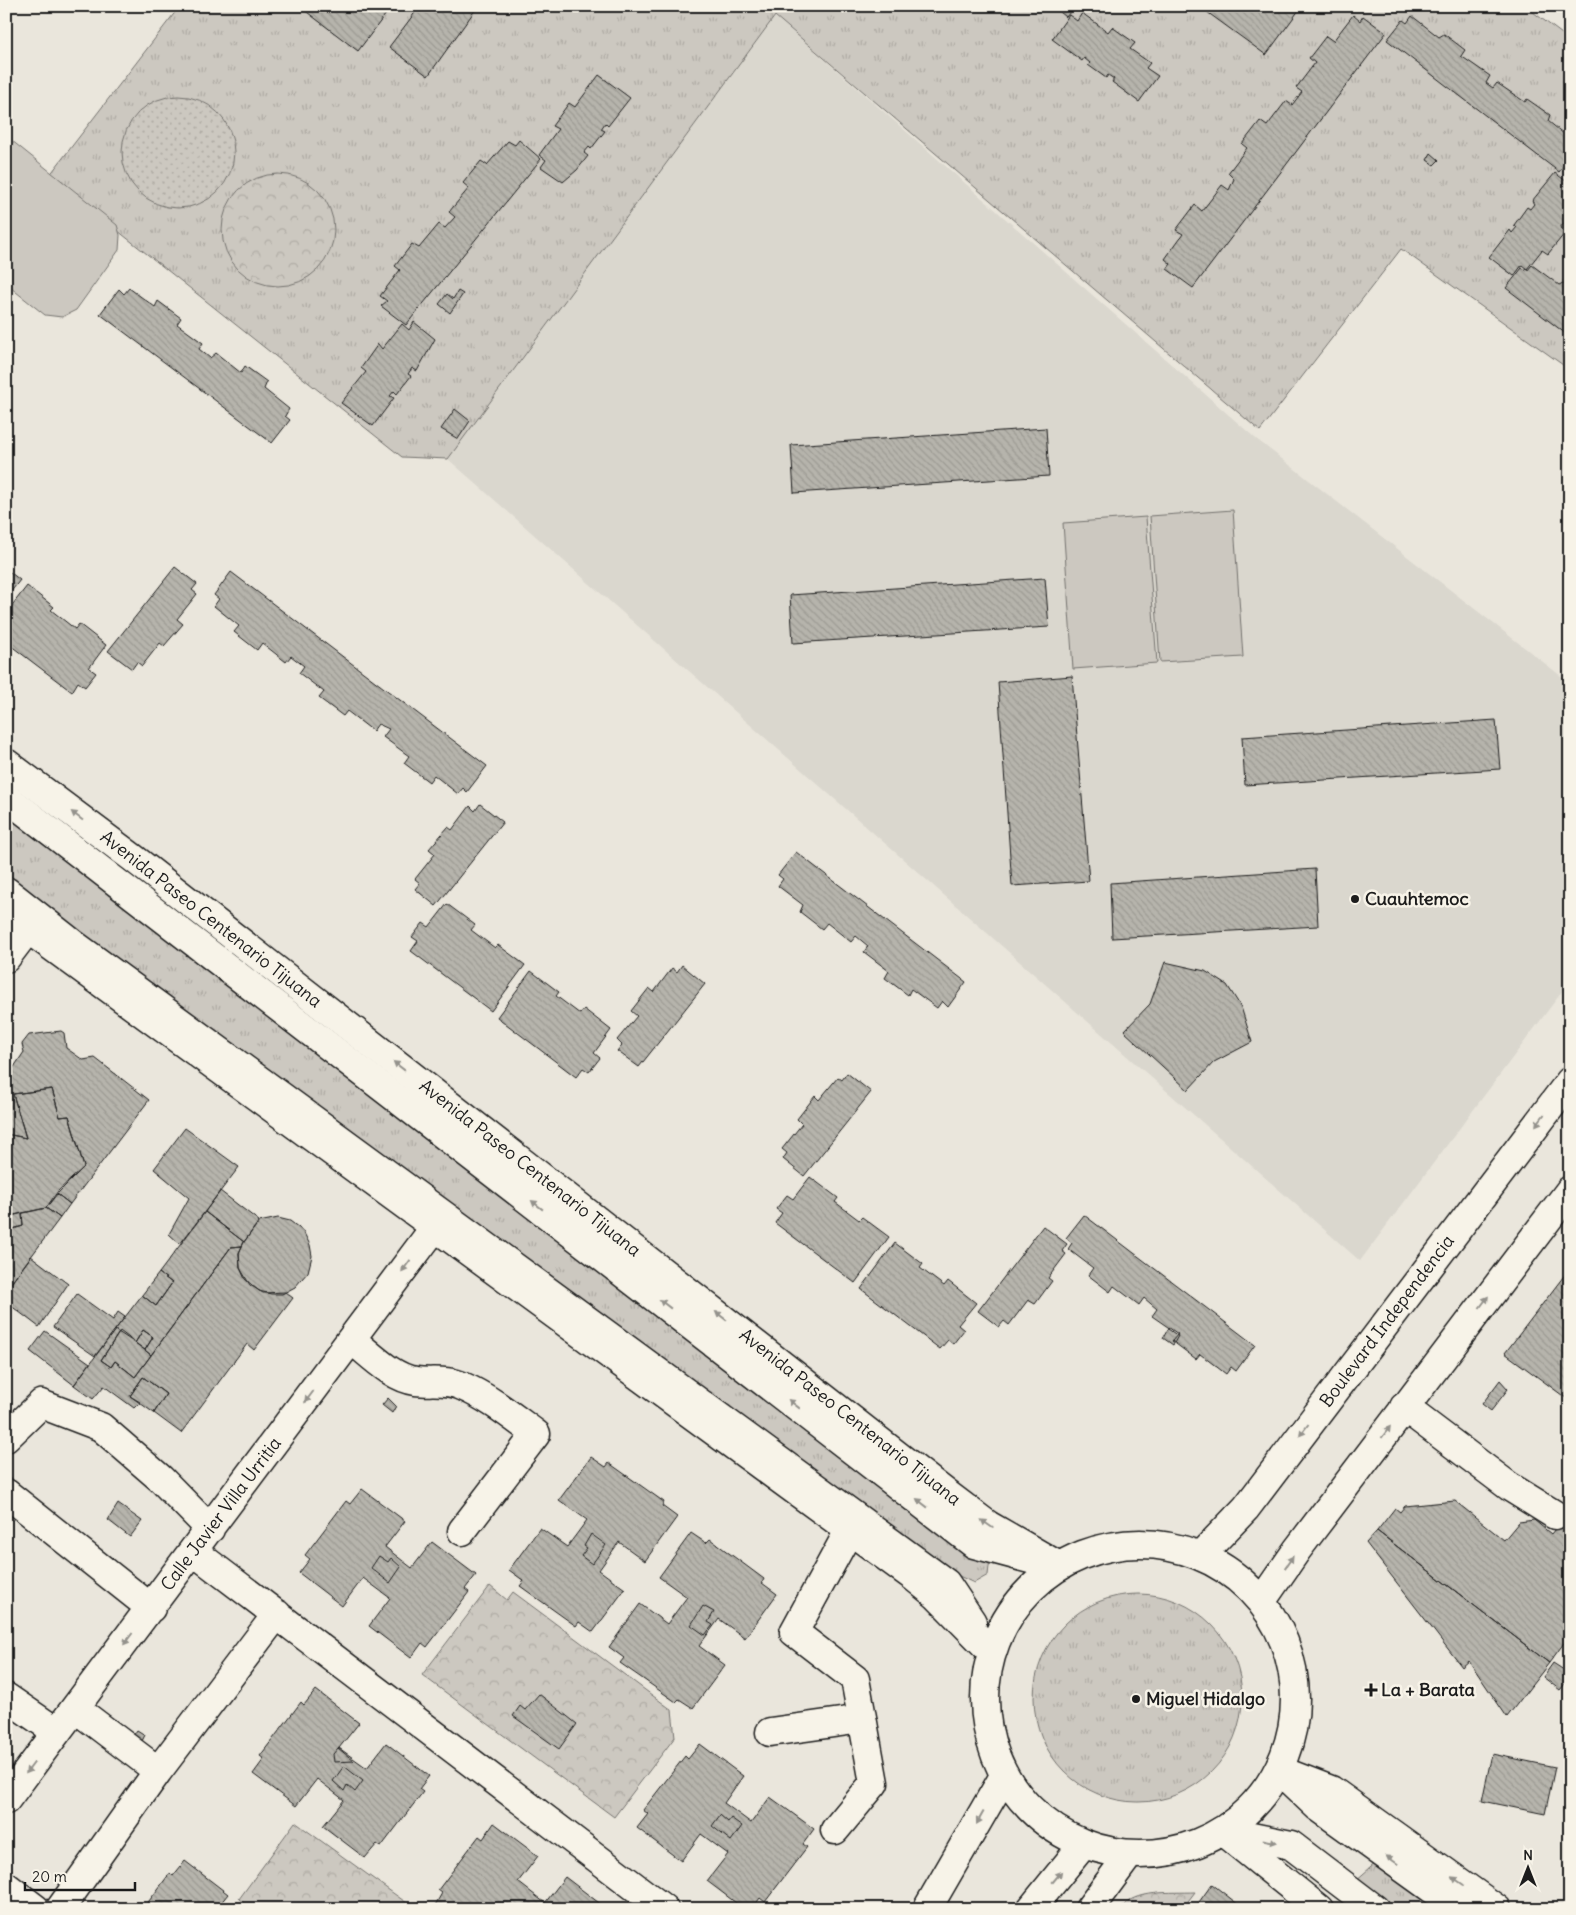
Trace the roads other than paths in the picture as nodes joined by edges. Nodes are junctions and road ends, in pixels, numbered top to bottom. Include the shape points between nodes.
1 (6, 762) edge
2 (6, 797) edge
3 (6, 891) edge
4 (6, 913) edge
5 (28, 929) junction
6 (6, 958) edge
7 (1570, 1081) edge
8 (1570, 1190) edge
9 (435, 1227) junction
10 (352, 1340) junction
11 (1404, 1407) junction
12 (6, 1438) edge
13 (6, 1493) edge
14 (1556, 1515) dead end
15 (210, 1529) junction
16 (462, 1531) dead end
17 (849, 1531) junction
18 (193, 1551) junction
19 (1200, 1556) junction
20 (1059, 1566) junction
21 (1261, 1602) junction
22 (152, 1608) junction
23 (277, 1614) junction
24 (991, 1651) junction
25 (6, 1697) edge
26 (75, 1708) junction
27 (862, 1719) junction
28 (57, 1732) junction
29 (770, 1732) dead end
30 (1279, 1770) junction
31 (158, 1771) junction
32 (1004, 1776) junction
33 (6, 1800) edge
34 (835, 1830) dead end
35 (1222, 1831) junction
36 (1083, 1845) junction
37 (1129, 1854) junction
38 (6, 1886) edge
39 (36, 1909) edge
40 (60, 1909) edge
41 (664, 1909) edge
42 (927, 1909) edge
43 (1031, 1909) edge
44 (1089, 1909) edge
45 (1319, 1909) edge
46 (1375, 1909) edge
47 (1460, 1909) edge
48 (1497, 1909) edge

20 -> 1 main road, Avenida Paseo Centenario Tijuana via 988,1525 947,1494
20 -> 2 main road via 974,1544
3 - 24 main road via 72,943 946,1583
4 - 5 main road
5 - 6 main road
5 - 9 main road
7 -> 19 main road, Boulevard Independencia via 1246,1508
11 -> 8 main road
9 -> 10 main road, Calle Javier Villa Urritia
9 - 17 main road
10 -> 15 main road, Calle Javier Villa Urritia
10 - 16 main road via 396,1374 416,1381 461,1385 536,1434
11 - 14 main road via 1510,1487
21 -> 11 main road
12 - 15 main road via 41,1404 101,1427 161,1479
13 - 22 main road
15 - 18 main road, Calle Javier Villa Urritia
17 - 24 main road via 936,1595
17 - 27 main road via 794,1632 855,1678
18 - 22 main road, Calle Javier Villa Urritia
18 - 23 main road
19 - 20 main road via 1165,1546 1128,1545 1093,1551
19 - 21 main road via 1233,1575
20 - 24 main road via 1018,1603
21 - 30 main road via 1284,1640 1294,1683 1293,1727
22 -> 26 main road, Calle Javier Villa Urritia
23 - 31 main road
23 - 41 main road
24 - 32 main road via 983,1693 988,1736
25 - 28 main road
26 - 28 main road, Calle Javier Villa Urritia
26 - 31 main road
27 - 29 main road
27 - 34 main road via 874,1783
28 -> 33 main road, Calle Javier Villa Urritia
30 - 35 main road via 1248,1811
47 -> 30 main road via 1318,1807
48 -> 30 main road via 1331,1790
31 - 40 main road
32 - 36 main road via 1037,1817
32 -> 42 main road
35 - 37 main road via 1173,1852
35 - 45 main road
35 -> 46 main road via 1291,1845
36 - 37 main road
43 -> 36 main road
37 - 44 main road
38 - 39 main road

